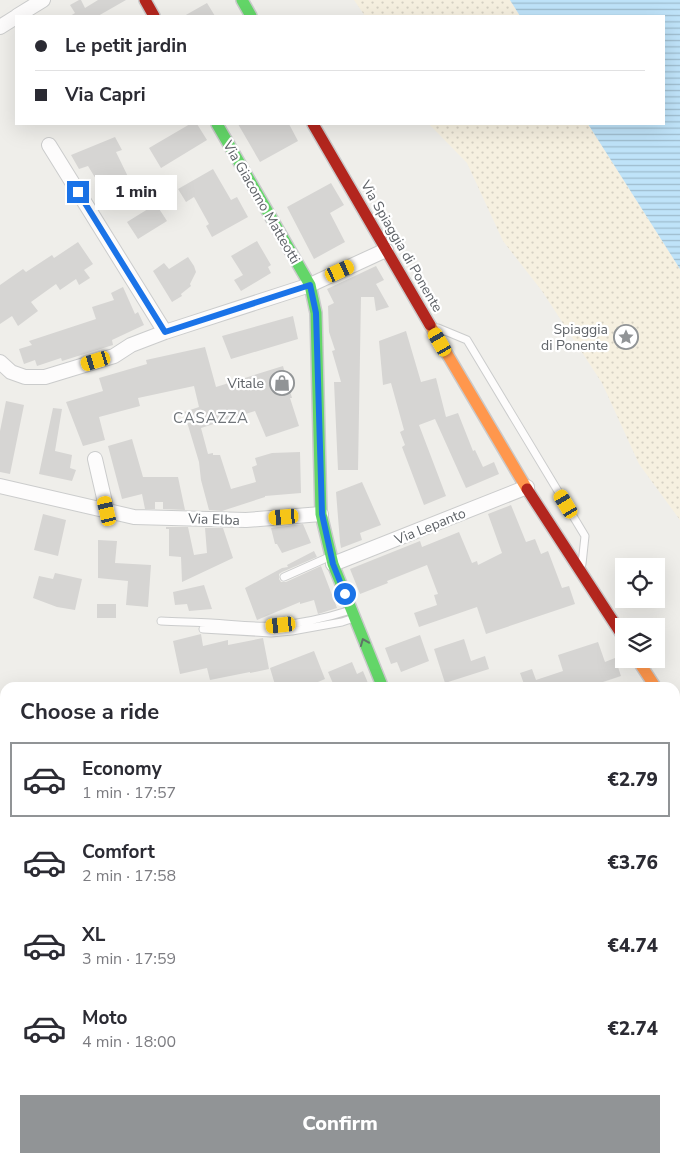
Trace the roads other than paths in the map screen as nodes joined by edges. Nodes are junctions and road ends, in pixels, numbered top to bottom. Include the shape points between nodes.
1 (43, 0) edge
2 (145, 0) edge
3 (242, 0) edge
4 (19, 15) edge
5 (153, 15) edge
6 (250, 15) edge
7 (15, 17) edge
8 (0, 27) edge
9 (218, 125) edge
10 (314, 125) edge
11 (49, 145) dead end
12 (386, 250) junction
13 (310, 285) junction
14 (430, 326) junction
15 (165, 332) junction
16 (0, 362) edge
17 (95, 459) dead end
18 (0, 486) edge
19 (527, 487) junction
20 (107, 511) junction
21 (322, 514) junction
22 (332, 560) junction
23 (581, 571) junction
24 (284, 577) dead end
25 (353, 614) junction
26 (161, 621) dead end
27 (615, 624) edge
28 (204, 629) dead end
29 (643, 668) edge
30 (381, 682) edge
31 (652, 682) edge

1 - 4 street
2 - 5 street
3 - 6 street
7 - 8 street
9 - 13 street, Via Giacomo Matteotti
10 - 12 street, Via Spiaggia di Ponente
11 - 15 street
12 - 13 street
12 - 14 street, Via Spiaggia di Ponente
13 - 15 street
13 - 21 street, Via Giacomo Matteotti via 316,313
14 - 19 street, Via Spiaggia di Ponente
14 - 23 lane via 467,340 585,536
15 - 16 street via 131,345 114,356 45,377 25,377 11,372
17 - 20 street
18 - 20 street, Via Elba
19 - 22 street, Via Lepanto
19 - 23 street, Via Spiaggia di Ponente
20 - 21 street, Via Elba via 134,517 246,520
21 - 22 street, Via Giacomo Matteotti
22 - 24 lane
22 - 25 street, Via Giacomo Matteotti
23 - 27 street, Via Spiaggia di Ponente
25 - 26 lane via 270,626
25 - 28 lane via 342,622 292,631
30 -> 25 street, Via Giacomo Matteotti
29 - 31 street

